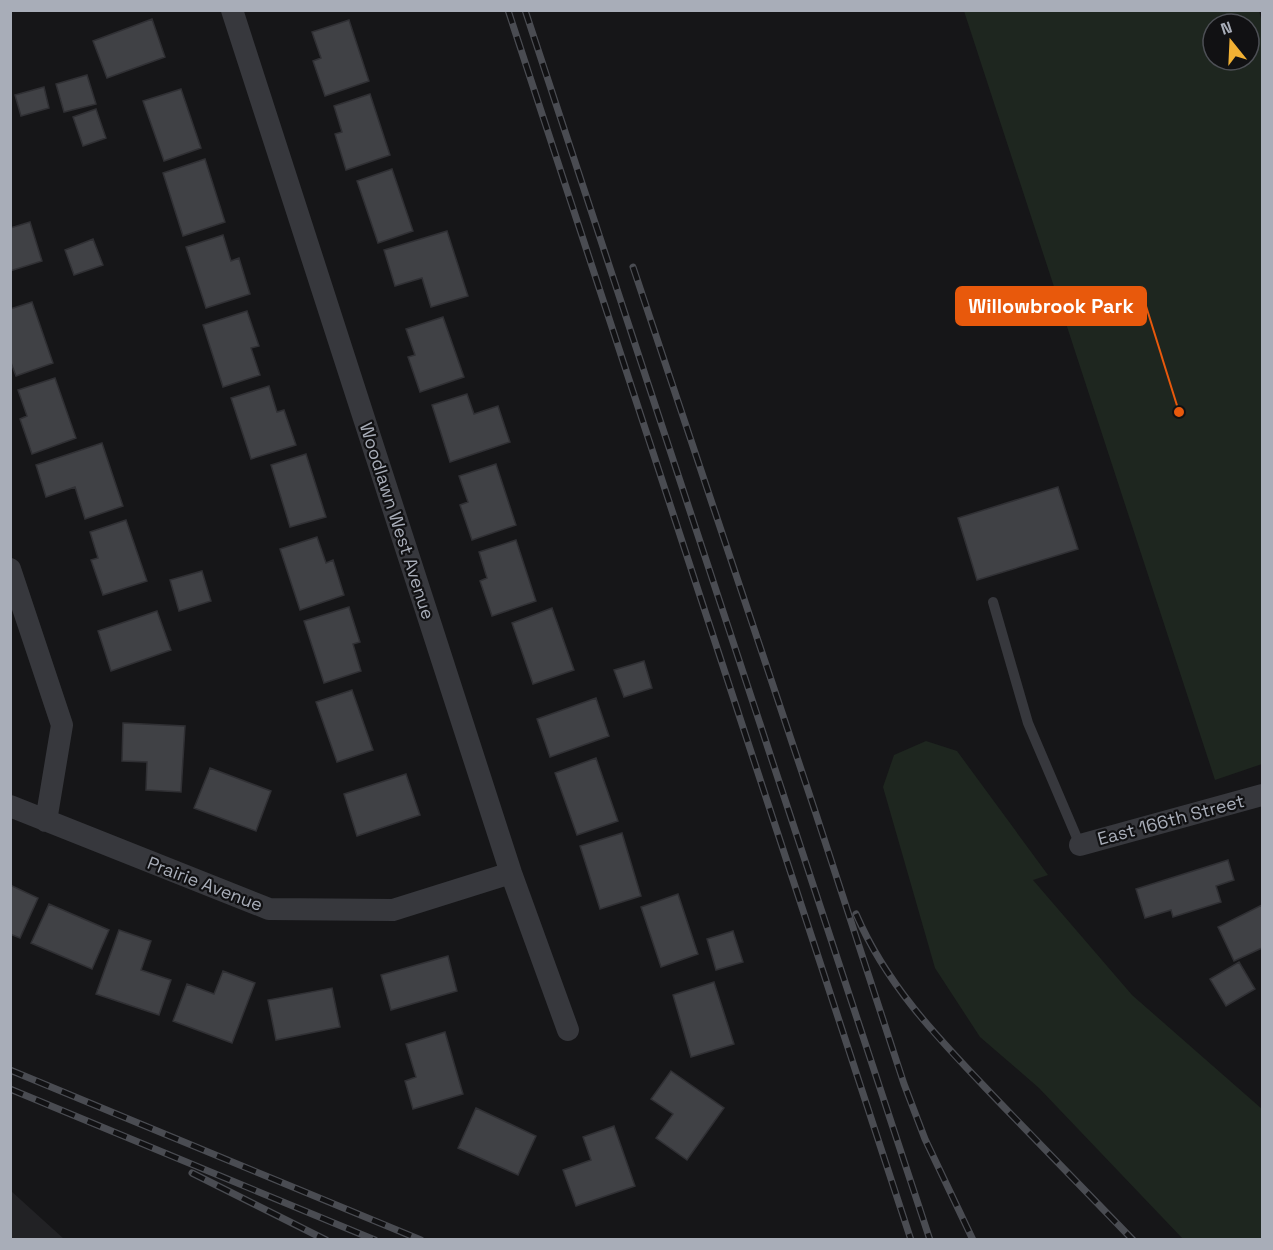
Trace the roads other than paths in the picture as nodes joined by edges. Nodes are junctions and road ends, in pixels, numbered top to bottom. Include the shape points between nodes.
1 (232, 10) edge
2 (10, 569) edge
3 (993, 602) dead end
4 (1262, 795) edge
5 (10, 806) edge
6 (46, 821) junction
7 (1080, 844) joint
8 (512, 873) junction
9 (568, 1030) dead end

1 - 8 street, Woodlawn West Avenue
2 - 6 street via 62,725
3 - 7 lane via 1028,723
4 - 7 street, East 166th Street
5 - 6 street, Prairie Avenue
6 - 8 street, Prairie Avenue via 269,909 393,910
8 - 9 street, Woodlawn West Avenue

